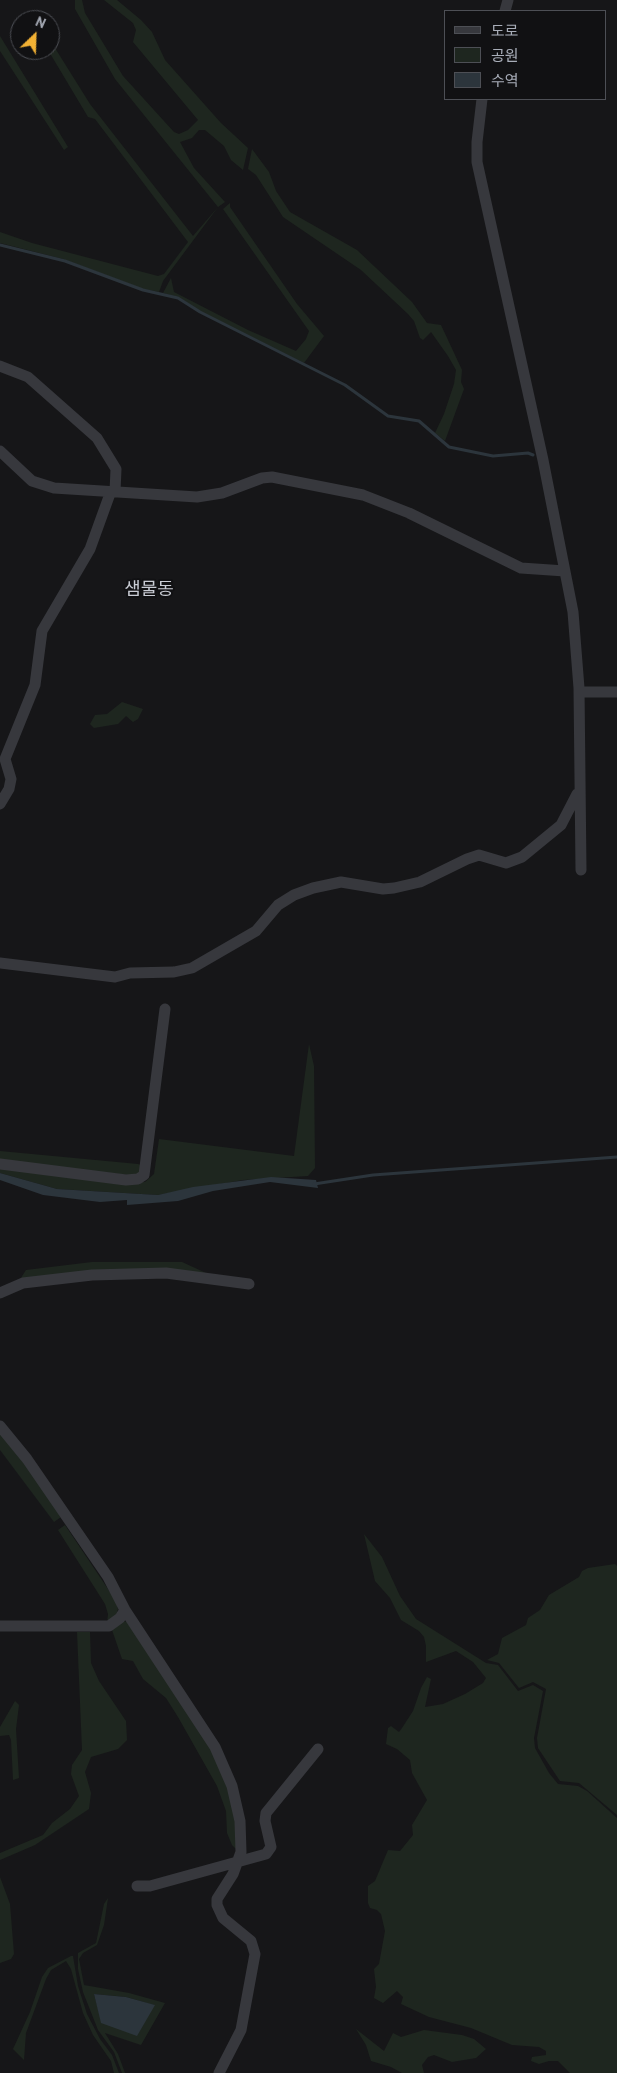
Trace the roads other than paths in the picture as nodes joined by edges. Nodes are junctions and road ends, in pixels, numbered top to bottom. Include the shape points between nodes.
1 (482, 100) edge
2 (0, 366) edge
3 (0, 451) edge
4 (113, 492) junction
5 (565, 571) junction
6 (579, 692) junction
7 (617, 692) edge
8 (580, 787) junction
9 (0, 804) edge
10 (580, 870) dead end
11 (0, 963) edge
12 (165, 1009) dead end
13 (0, 1164) edge
14 (249, 1284) dead end
15 (0, 1293) edge
16 (0, 1426) edge
17 (125, 1610) junction
18 (0, 1626) edge
19 (318, 1749) dead end
20 (238, 1864) junction
21 (137, 1886) dead end
22 (219, 2073) edge

1 - 5 street via 477,162
2 - 4 street via 28,377 97,438 116,469
3 - 4 street via 32,481 43,486
4 - 5 street via 197,497 222,493 272,477 372,499 409,513 521,568
4 - 9 street via 90,549 42,631 36,685 5,759 11,779
5 - 6 street via 573,612
6 - 7 street
6 - 8 street
8 - 10 street
8 - 11 street via 561,824 522,857 506,863 479,855 420,882 394,888 341,882 313,888 278,905 256,931 192,968 115,977
12 - 13 street via 144,1175 126,1180
14 - 15 street via 166,1273 100,1274 23,1283
16 - 17 street via 27,1459 108,1577
17 - 18 street via 108,1626
17 - 20 street via 226,1767 238,1804 241,1852
19 - 20 street via 266,1813 271,1847 266,1854
20 - 21 street via 150,1886
20 - 22 street via 217,1899 217,1905 223,1918 252,1941 254,1969 241,2030

